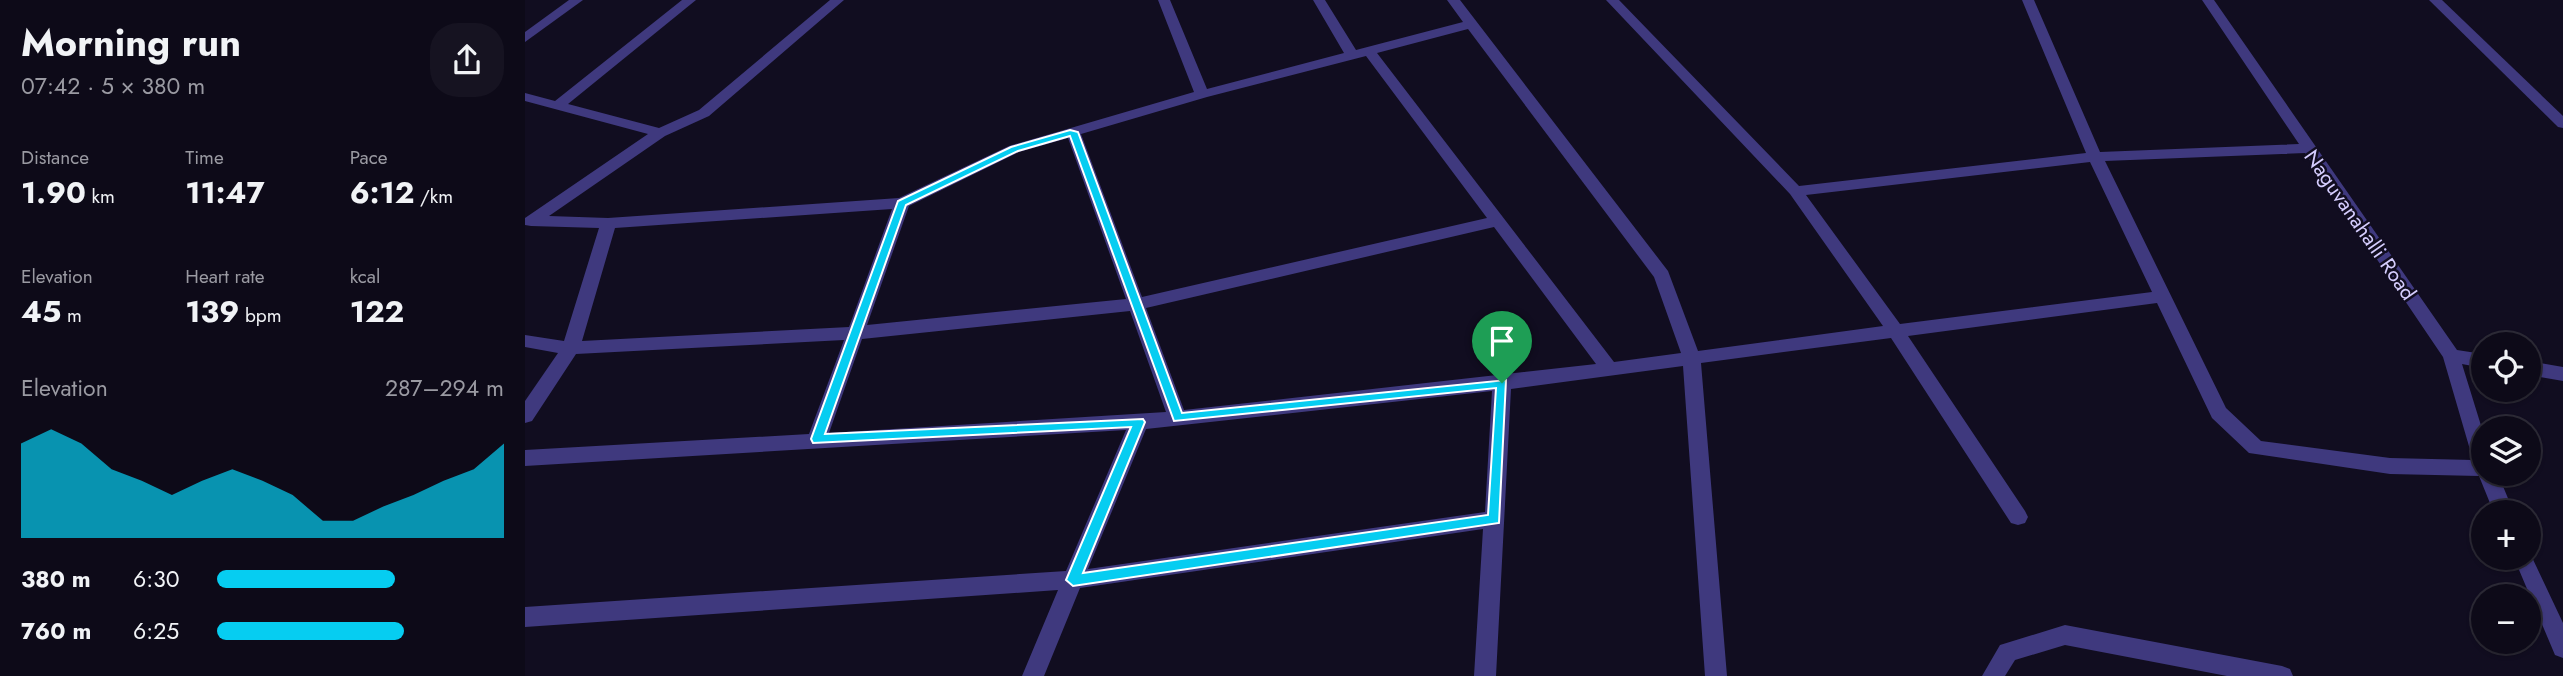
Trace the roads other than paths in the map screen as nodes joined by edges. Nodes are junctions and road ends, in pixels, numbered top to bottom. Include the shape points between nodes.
1 (577, 0) edge
2 (689, 0) edge
3 (838, 0) edge
4 (1164, 0) edge
5 (1319, 0) edge
6 (1453, 0) edge
7 (1612, 0) edge
8 (2028, 0) edge
9 (2208, 0) edge
10 (2435, 0) edge
11 (1472, 24) junction
12 (525, 38) edge
13 (1369, 51) junction
14 (1352, 55) junction
15 (1202, 94) junction
16 (525, 97) edge
17 (558, 105) junction
18 (2563, 124) edge
19 (1073, 132) junction
20 (660, 133) junction
21 (2306, 148) junction
22 (2095, 157) junction
23 (1795, 191) junction
24 (902, 203) junction
25 (528, 221) edge
26 (1498, 221) junction
27 (608, 223) junction
28 (2162, 296) junction
29 (1137, 304) junction
30 (1895, 330) junction
31 (855, 333) junction
32 (525, 341) edge
33 (572, 348) junction
34 (2451, 356) junction
35 (2471, 359) edge
36 (1692, 360) junction
37 (1610, 369) junction
38 (2541, 371) edge
39 (2563, 374) edge
40 (1502, 383) junction
41 (525, 416) edge
42 (1178, 418) junction
43 (1139, 422) junction
44 (2471, 422) edge
45 (817, 439) junction
46 (525, 458) edge
47 (2471, 468) edge
48 (2018, 517) dead end
49 (1494, 519) junction
50 (2529, 570) edge
51 (1073, 580) junction
52 (525, 617) edge
53 (2563, 648) edge
54 (1033, 676) edge
55 (1485, 676) edge
56 (1716, 676) edge
57 (1993, 676) edge
58 (2282, 676) edge

1 - 12 street
2 - 17 street
3 - 20 street via 704,113
4 - 15 street
5 - 14 street
6 - 11 street
7 - 23 street
8 - 22 street
9 - 21 street, Naguvanahalli Road
10 - 18 street
11 - 13 street
11 - 36 street via 1662,275
13 - 14 street
13 - 26 street
14 - 15 street
15 - 19 street
16 - 17 street
17 - 20 street
19 - 24 street via 1014,149
19 - 29 street
20 - 25 street
21 - 22 street
21 - 34 street, Naguvanahalli Road
22 - 23 street
22 - 28 street
23 - 30 street
24 - 27 street
24 - 31 street
25 - 27 street
26 - 29 street
26 - 37 street
27 - 33 street
28 - 30 street
28 - 47 street via 2219,413 2256,448 2390,466
29 - 31 street
29 - 42 street
30 - 36 street
30 - 48 street
31 - 33 street
31 - 45 street
32 - 33 street
33 - 41 street
34 - 35 street
34 - 44 street, Naguvanahalli Road
36 - 37 street
36 - 56 street
37 - 40 street
38 - 39 street
40 - 42 street
40 - 49 street
42 - 43 street
43 - 45 street
43 - 51 street
45 - 46 street
49 - 51 street
49 - 55 street
50 - 53 street
51 - 52 street
51 - 54 street
57 - 58 street via 2008,652 2065,635

